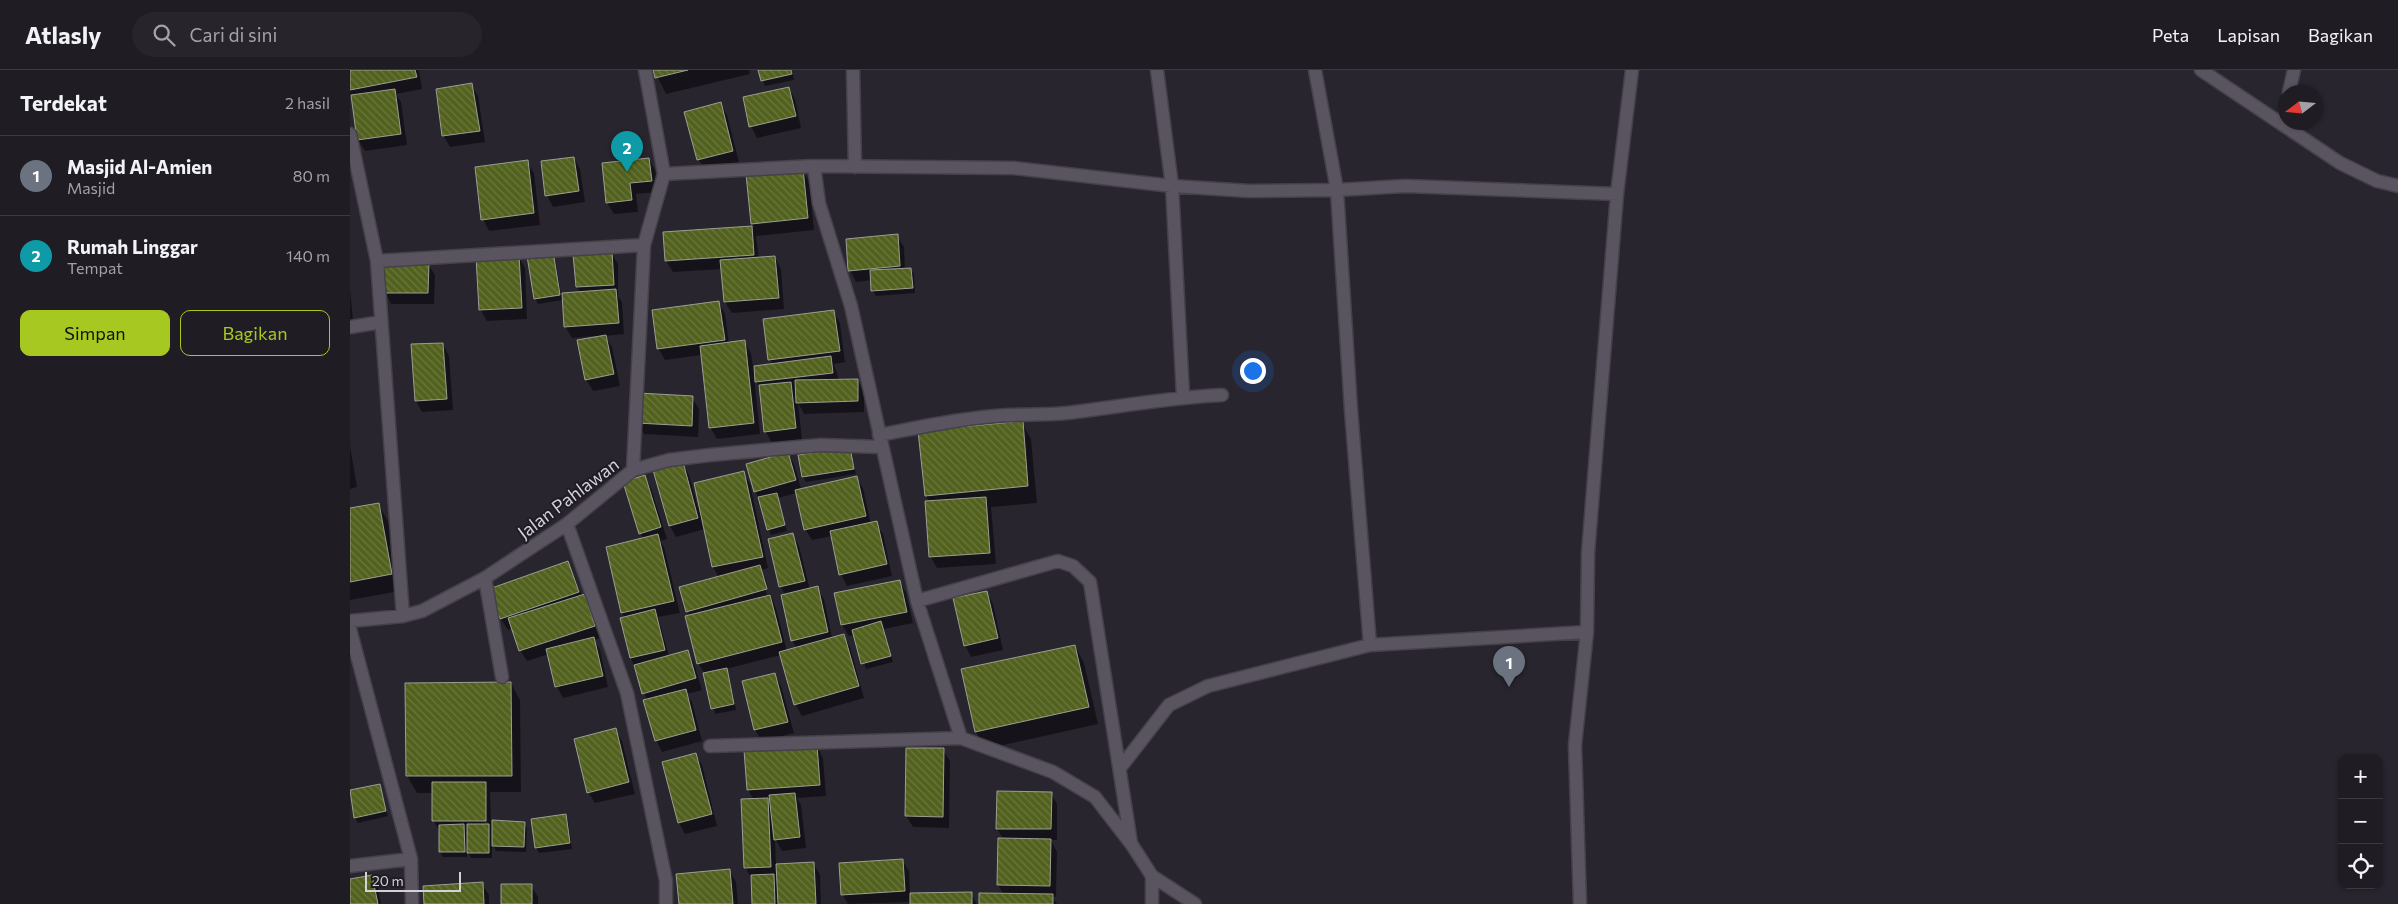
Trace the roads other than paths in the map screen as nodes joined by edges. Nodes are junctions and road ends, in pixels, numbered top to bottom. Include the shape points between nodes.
1 (645, 70) edge
2 (853, 70) edge
3 (1157, 70) edge
4 (1315, 70) edge
5 (1632, 70) edge
6 (2201, 70) edge
7 (2294, 70) edge
8 (2291, 85) edge
9 (2278, 121) edge
10 (2291, 130) edge
11 (350, 134) edge
12 (814, 166) junction
13 (855, 167) junction
14 (664, 174) junction
15 (1172, 186) junction
16 (2398, 186) edge
17 (1337, 190) junction
18 (1616, 194) junction
19 (644, 245) junction
20 (377, 261) junction
21 (381, 322) junction
22 (350, 327) edge
23 (1222, 395) dead end
24 (1184, 396) junction
25 (880, 441) junction
26 (633, 470) junction
27 (567, 524) junction
28 (485, 578) junction
29 (917, 601) junction
30 (403, 616) junction
31 (350, 621) edge
32 (350, 629) edge
33 (1587, 632) junction
34 (1370, 645) junction
35 (502, 677) dead end
36 (961, 738) junction
37 (710, 746) dead end
38 (1120, 768) junction
39 (1132, 844) junction
40 (411, 859) junction
41 (350, 866) edge
42 (1152, 876) junction
43 (412, 904) edge
44 (666, 904) edge
45 (1152, 904) edge
46 (1195, 904) edge
47 (1580, 904) edge

1 - 14 street
2 - 13 street
3 - 15 street
4 - 17 street
5 - 18 street
6 - 9 street
7 - 8 street
10 - 16 street via 2340,163 2377,181
11 - 20 street
12 - 13 street
12 - 14 street
12 - 25 street via 819,203 851,306
13 - 15 street via 1014,168
14 - 19 street
15 - 17 street
15 - 24 street
17 - 18 street via 1404,186
17 - 34 street
18 - 33 street via 1588,553
19 - 20 street
19 - 26 street
20 - 21 street
21 - 22 street
21 - 30 street
23 - 24 street, Jalan Pahlawan
24 - 25 street, Jalan Pahlawan via 1067,413 954,420
25 - 26 street, Jalan Pahlawan via 710,455 669,460
25 - 29 street
26 - 27 street, Jalan Pahlawan
27 - 28 street, Jalan Pahlawan
27 - 44 street via 627,693 666,881
28 - 30 street, Jalan Pahlawan via 422,611
28 - 35 street
29 - 36 street
29 - 38 street via 1058,561 1073,566 1090,582
30 - 31 street, Jalan Pahlawan
32 - 40 street
33 - 34 street
33 - 47 street via 1575,745
34 - 38 street via 1208,686 1169,706
36 - 37 street
36 - 39 street via 1052,772 1095,797
38 - 39 street
39 - 42 street
40 - 41 street
40 - 43 street
42 - 45 street
42 - 46 street

